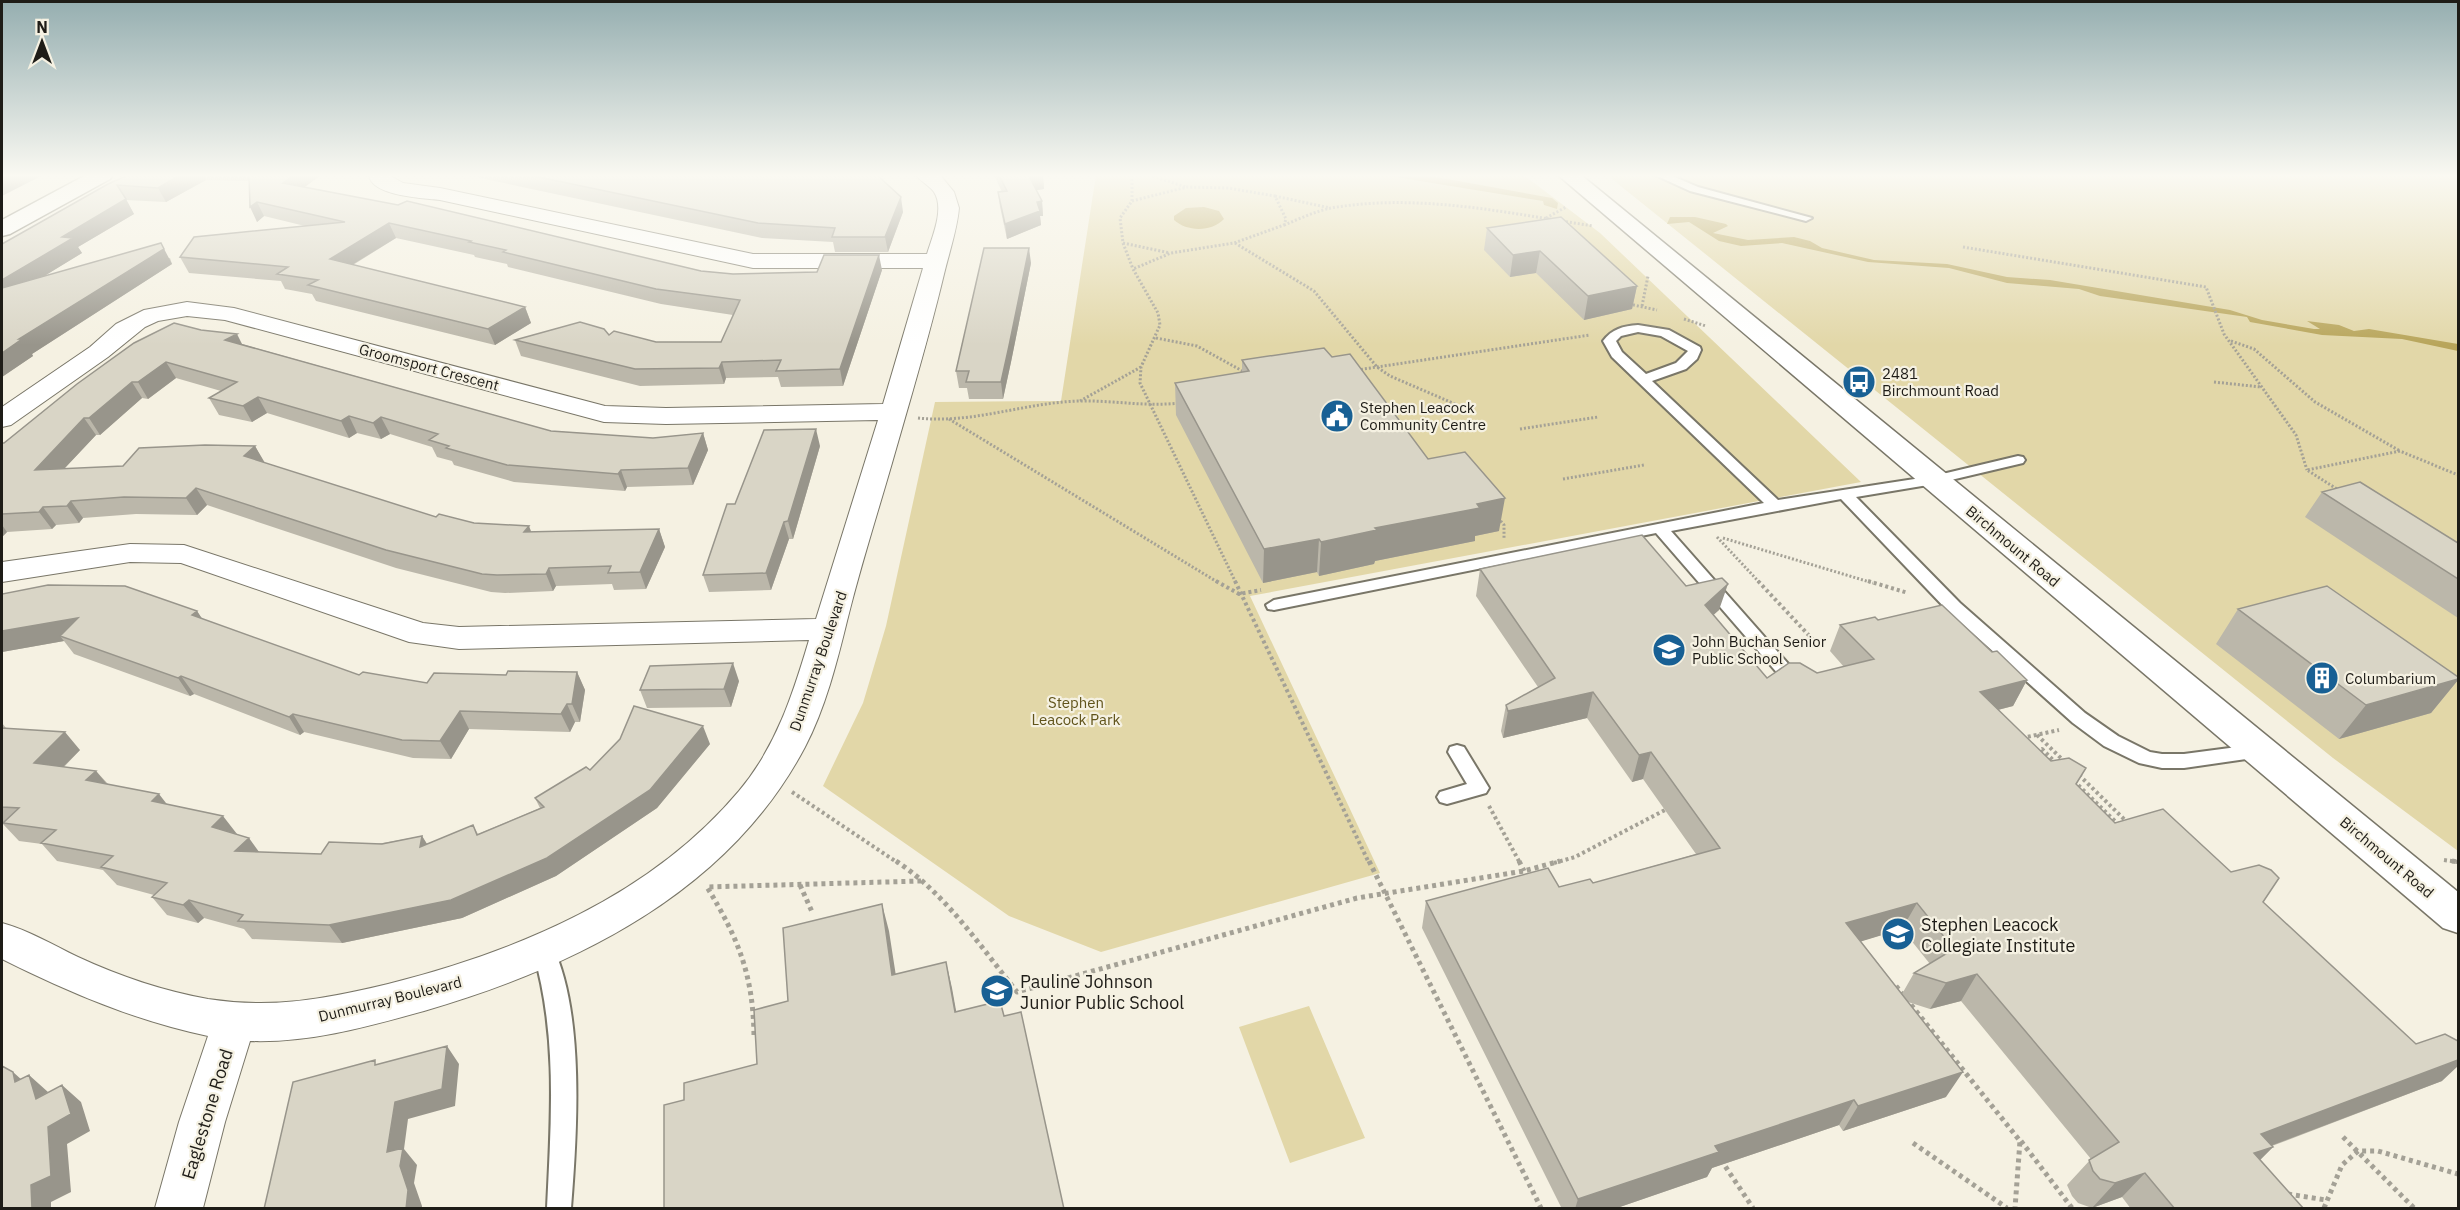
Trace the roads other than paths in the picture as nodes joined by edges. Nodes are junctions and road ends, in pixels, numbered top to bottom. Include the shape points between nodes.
1 (615, 231) edge
2 (943, 231) edge
3 (1634, 231) edge
4 (935, 261) junction
5 (1644, 379) junction
6 (891, 412) junction
7 (2, 419) edge
8 (2018, 460) dead end
9 (1934, 480) junction
10 (1845, 494) junction
11 (1775, 505) junction
12 (1660, 528) junction
13 (2, 572) edge
14 (1274, 605) dead end
15 (831, 629) junction
16 (1785, 671) edge
17 (2260, 751) junction
18 (1457, 752) dead end
19 (1446, 796) dead end
20 (2458, 916) edge
21 (2, 940) edge
22 (544, 951) junction
23 (236, 1021) junction
24 (179, 1209) edge
25 (559, 1209) edge

1 - 4 street via 753,261
2 - 4 street, Dunmurray Boulevard
3 - 9 main road, Birchmount Road
4 - 6 street, Dunmurray Boulevard via 923,313
5 - 5 lane via 1617,354 1610,341 1621,332 1653,330 1674,334 1687,340 1695,350 1685,364
5 - 11 lane
6 - 7 street, Groomsport Crescent via 604,414 226,313 187,309 152,315 125,329 99,352
6 - 15 street, Dunmurray Boulevard
8 - 9 lane
9 - 10 lane
9 - 17 main road, Birchmount Road
10 - 11 lane
10 - 17 lane via 1954,607 2086,723 2118,746 2157,760 2184,761
11 - 12 lane
12 - 14 lane
12 - 16 lane
13 - 15 street via 130,553 184,554 420,634 459,638
15 - 22 street, Dunmurray Boulevard via 797,728 768,778 724,831 682,869 583,933
17 - 20 main road, Birchmount Road
18 - 19 lane via 1479,788
21 - 23 street, Dunmurray Boulevard via 131,999 180,1013
22 - 23 street, Dunmurray Boulevard via 447,987 352,1011 283,1023
22 - 25 lane via 555,984 562,1043
23 - 24 street, Eaglestone Road via 202,1122

